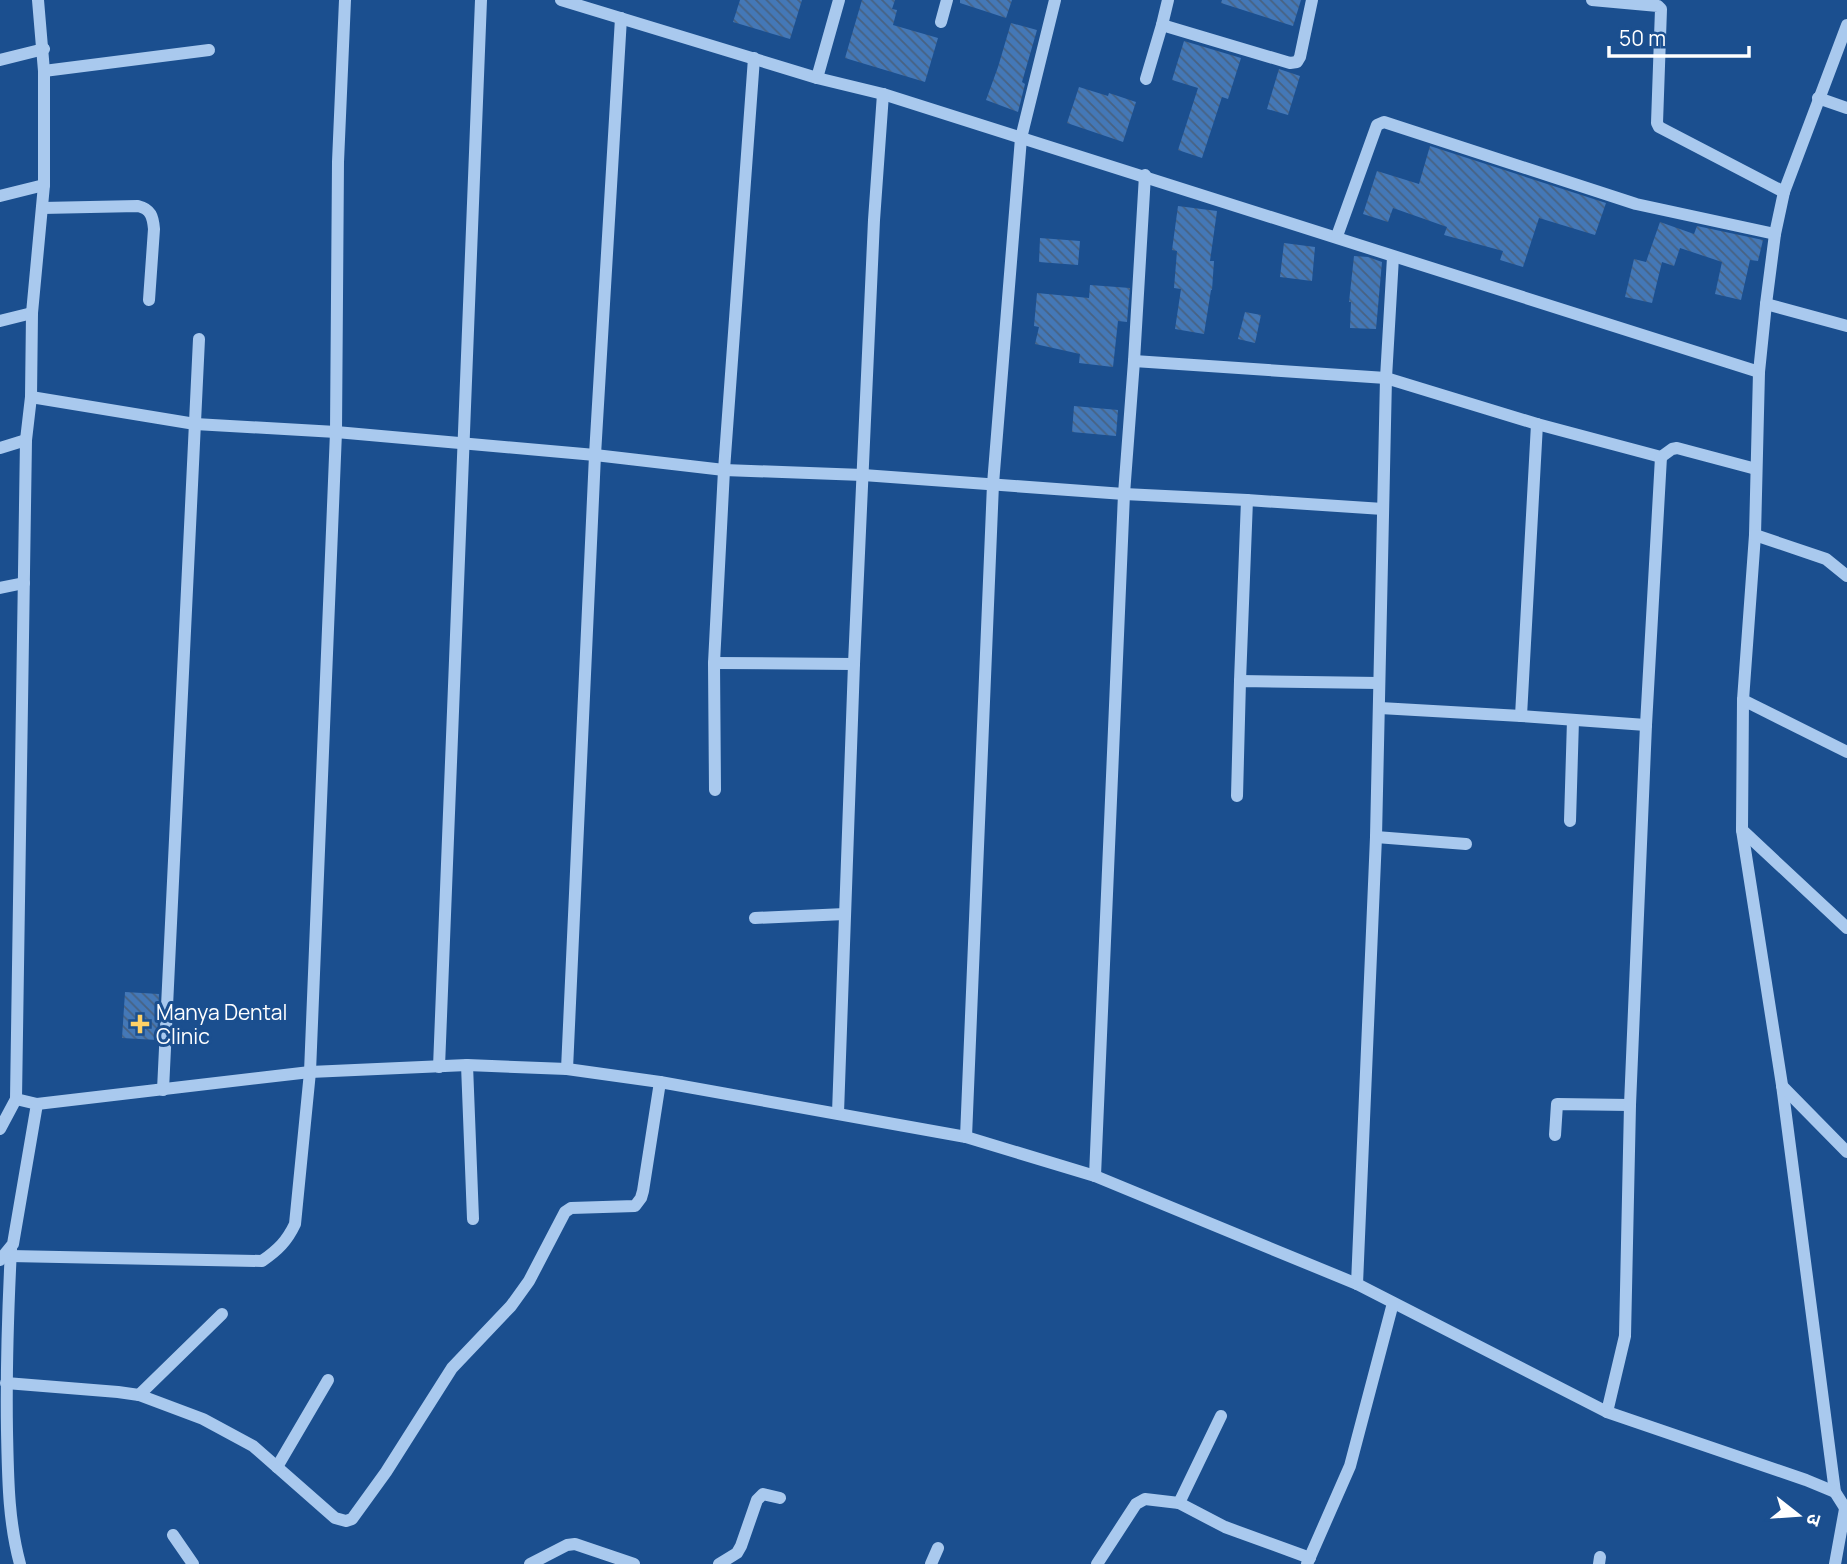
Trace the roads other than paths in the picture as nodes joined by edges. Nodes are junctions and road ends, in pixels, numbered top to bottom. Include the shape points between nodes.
1 (38, 0) edge
2 (345, 0) edge
3 (481, 0) edge
4 (561, 0) edge
5 (839, 0) edge
6 (947, 0) edge
7 (1055, 0) edge
8 (1168, 0) edge
9 (1312, 0) edge
10 (1592, 0) edge
11 (621, 18) junction
12 (941, 22) dead end
13 (1161, 25) junction
14 (1847, 25) edge
15 (44, 49) junction
16 (209, 50) dead end
17 (754, 58) junction
18 (0, 60) edge
19 (44, 71) junction
20 (817, 78) junction
21 (1146, 79) dead end
22 (883, 94) junction
23 (1818, 98) junction
24 (1847, 108) edge
25 (1021, 138) junction
26 (1145, 176) junction
27 (44, 185) junction
28 (1784, 192) junction
29 (0, 196) edge
30 (42, 208) junction
31 (1776, 234) junction
32 (1337, 236) junction
33 (1393, 257) junction
34 (149, 300) dead end
35 (1766, 304) junction
36 (33, 313) junction
37 (0, 321) edge
38 (1847, 326) edge
39 (200, 339) dead end
40 (1134, 361) junction
41 (1759, 372) junction
42 (1386, 378) junction
43 (31, 397) junction
44 (195, 424) junction
45 (1537, 424) junction
46 (337, 432) junction
47 (26, 440) junction
48 (462, 443) junction
49 (0, 448) edge
50 (595, 455) junction
51 (1661, 457) junction
52 (1756, 468) junction
53 (724, 470) junction
54 (863, 475) junction
55 (993, 484) junction
56 (1124, 494) junction
57 (1247, 500) junction
58 (1383, 509) junction
59 (1755, 535) junction
60 (1847, 576) edge
61 (24, 583) junction
62 (0, 588) edge
63 (714, 663) junction
64 (854, 664) junction
65 (1240, 681) junction
66 (1379, 683) junction
67 (1743, 700) junction
68 (1380, 708) junction
69 (1521, 716) junction
70 (1573, 720) junction
71 (1646, 725) junction
72 (1847, 752) edge
73 (715, 790) dead end
74 (1237, 796) dead end
75 (1570, 821) dead end
76 (1742, 830) junction
77 (1376, 837) junction
78 (1466, 844) dead end
79 (845, 914) junction
80 (755, 918) dead end
81 (1847, 928) edge
82 (467, 1065) junction
83 (439, 1067) junction
84 (567, 1069) junction
85 (310, 1072) junction
86 (660, 1082) junction
87 (1782, 1086) junction
88 (163, 1090) junction
89 (16, 1099) junction
90 (37, 1104) junction
91 (1630, 1105) junction
92 (838, 1113) junction
93 (0, 1129) edge
94 (1555, 1135) dead end
95 (966, 1137) junction
96 (1847, 1153) edge
97 (1096, 1176) junction
98 (473, 1219) dead end
99 (7, 1255) edge
100 (1357, 1284) junction
101 (1392, 1303) junction
102 (222, 1314) dead end
103 (328, 1380) dead end
104 (6, 1383) junction
105 (139, 1395) junction
106 (1607, 1412) junction
107 (1221, 1416) dead end
108 (277, 1467) junction
109 (1835, 1492) junction
110 (780, 1498) dead end
111 (1179, 1503) junction
112 (1846, 1510) edge
113 (173, 1535) dead end
114 (938, 1548) dead end
115 (1309, 1561) edge
116 (20, 1564) edge
117 (192, 1564) edge
118 (530, 1564) edge
119 (634, 1564) edge
120 (719, 1564) edge
121 (931, 1564) edge
122 (1097, 1564) edge
123 (1835, 1564) edge

1 - 15 street
2 - 46 street via 338,162
3 - 48 street
4 - 11 street
5 - 20 street
6 - 12 street
7 - 25 street
8 - 13 street
9 - 13 street via 1297,62
10 - 28 street via 1661,9 1659,127
11 - 17 street
11 - 50 street
13 - 21 street
14 - 23 street
15 - 18 street
15 - 19 street
16 - 19 street
17 - 20 street
17 - 53 street
19 - 27 street
20 - 22 street
22 - 25 street
22 - 54 street
23 - 24 street
23 - 28 street
25 - 26 street
25 - 55 street
26 - 32 street
26 - 40 street
27 - 29 street
27 - 30 street
28 - 31 street
30 - 34 street via 138,206 150,211 155,229
30 - 36 street
31 - 32 street via 1636,204 1384,122 1377,125
31 - 35 street
32 - 33 street
33 - 41 street
33 - 42 street
35 - 38 street
35 - 41 street
36 - 37 street
36 - 43 street
39 - 44 street
40 - 42 street
40 - 56 street
41 - 52 street
42 - 45 street
42 - 58 street
43 - 44 street
43 - 47 street
44 - 46 street
44 - 88 street
45 - 51 street
45 - 69 street
46 - 48 street
46 - 85 street
47 - 49 street
47 - 61 street
48 - 50 street
48 - 83 street
50 - 53 street
50 - 84 street
51 - 52 street via 1677,448
51 - 71 street
52 - 59 street
53 - 54 street
53 - 63 street
54 - 55 street
54 - 64 street
55 - 56 street
55 - 95 street
56 - 57 street
56 - 97 street
57 - 58 street
57 - 65 street
58 - 66 street
59 - 60 street via 1826,559
59 - 67 street
61 - 62 street
61 - 89 street
63 - 64 street
63 - 73 street
64 - 79 street
65 - 66 street
65 - 74 street
66 - 68 street
67 - 72 street
67 - 76 street
68 - 69 street
68 - 77 street
69 - 70 street
70 - 71 street
70 - 75 street
71 - 91 street
76 - 81 street
76 - 87 street
77 - 78 street
77 - 100 street
79 - 80 street
79 - 92 street
82 - 83 street
82 - 84 street
82 - 98 street
83 - 85 street
84 - 86 street
85 - 88 street
85 - 99 street via 295,1224 284,1244 262,1261
86 - 92 street
86 - 108 street via 638,1202 635,1206 565,1212 529,1281 452,1368 356,1516 346,1521 335,1518
87 - 96 street
87 - 109 street
88 - 90 street
89 - 90 street
89 - 93 street
90 - 99 street
91 - 94 street via 1557,1104
91 - 106 street via 1625,1336
92 - 95 street
95 - 97 street
97 - 100 street
99 - 104 street
100 - 101 street
101 - 106 street
101 - 115 street via 1350,1466
102 - 105 street
103 - 108 street
104 - 105 street
104 - 116 street via 8,1504
105 - 108 street via 203,1419 253,1446
106 - 109 street
107 - 111 street
109 - 112 street
110 - 120 street via 761,1495 737,1553
111 - 115 street
111 - 122 street via 1145,1499 1136,1504
112 - 123 street
113 - 117 street
114 - 121 street
118 - 119 street via 575,1544

